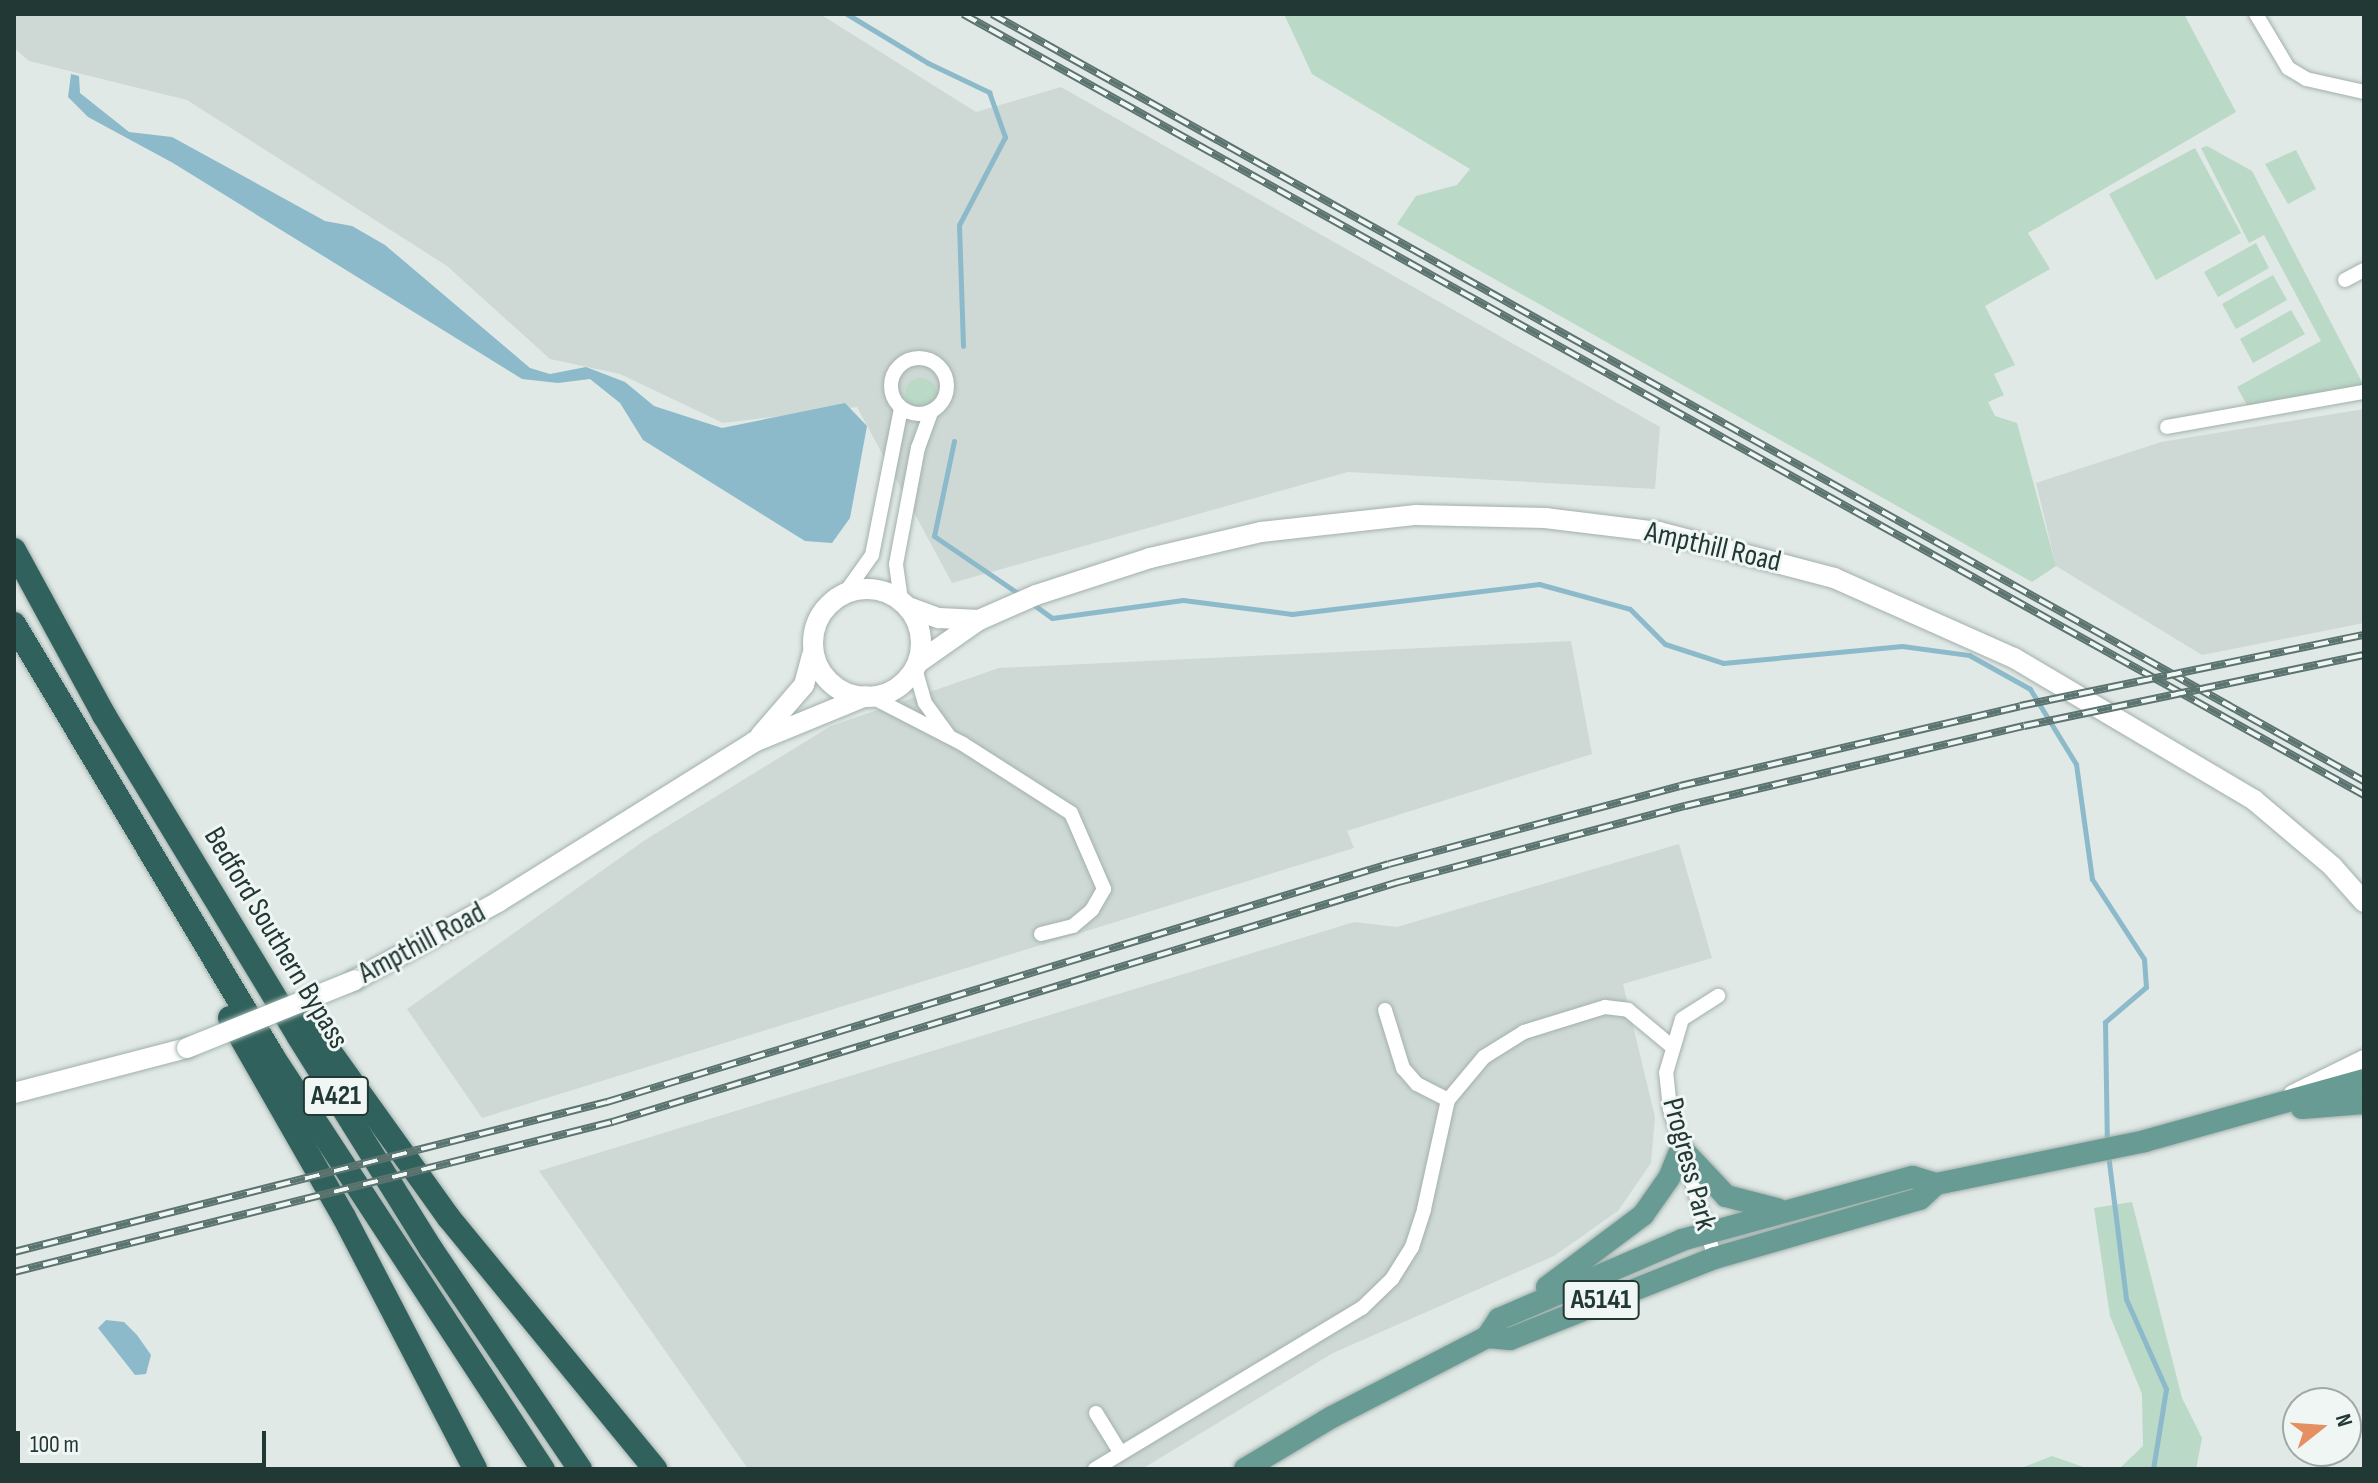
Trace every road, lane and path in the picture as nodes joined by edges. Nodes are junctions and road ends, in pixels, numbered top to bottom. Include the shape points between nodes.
1 (2256, 14) edge
2 (2364, 92) edge
3 (2364, 270) edge
4 (2345, 280) dead end
5 (2364, 392) edge
6 (901, 408) junction
7 (931, 412) junction
8 (2167, 427) dead end
9 (14, 550) edge
10 (845, 593) junction
11 (904, 604) junction
12 (979, 620) junction
13 (14, 624) edge
14 (812, 656) junction
15 (918, 667) junction
16 (869, 696) junction
17 (104, 715) junction
18 (948, 736) junction
19 (754, 742) junction
20 (154, 865) junction
21 (2364, 902) edge
22 (1041, 934) dead end
23 (1718, 996) dead end
24 (1385, 1010) dead end
25 (1670, 1045) junction
26 (2364, 1060) edge
27 (2364, 1080) edge
28 (14, 1093) edge
29 (1448, 1100) junction
30 (2364, 1103) edge
31 (2265, 1110) junction
32 (1681, 1148) junction
33 (1936, 1184) junction
34 (1781, 1210) junction
35 (1706, 1232) junction
36 (1715, 1258) junction
37 (1540, 1299) junction
38 (1487, 1337) junction
39 (1096, 1413) dead end
40 (1120, 1452) junction
41 (475, 1469) edge
42 (543, 1469) edge
43 (580, 1469) edge
44 (655, 1469) edge
45 (1095, 1469) edge
46 (1245, 1469) edge

1 - 2 street via 2288,68 2306,79
3 - 4 street
5 - 8 street
6 - 7 street
6 - 7 street via 892,395 895,371 922,358 937,364 946,378 943,401
6 - 10 street via 872,555
7 - 11 street via 918,448 896,564
9 - 17 highway, Bedford Southern Bypass / A421
10 - 11 main road via 867,589
10 - 14 main road via 828,605 816,624
11 - 12 main road, Ampthill Road via 939,618
11 - 15 main road via 921,636
12 - 15 main road, Ampthill Road
12 - 21 main road, Ampthill Road via 1036,595 1222,539 1373,519 1545,518 1707,543 1874,593 2025,664 2254,800 2322,857
13 - 20 highway, Bedford Southern Bypass / A421
14 - 16 main road via 834,683
14 - 19 main road, Ampthill Road via 804,685
15 - 16 main road via 897,689
15 - 18 street via 925,703
16 - 18 street
16 - 19 main road, Ampthill Road
17 - 43 highway, Bedford Southern Bypass / A421 via 431,1249
17 - 44 highway via 348,1080 542,1337
18 - 22 street via 1057,801 1080,832 1104,889 1092,910 1073,926
19 - 28 main road, Ampthill Road, bridge via 498,902 355,980 187,1048
20 - 41 highway via 221,1001 344,1217
20 - 42 highway, Bedford Southern Bypass / A421 via 416,1281
23 - 25 street via 1682,1019
24 - 29 street via 1403,1068 1417,1084
25 - 29 street via 1628,1010 1605,1007 1572,1013 1524,1032 1484,1057
25 - 32 street, Progress Park via 1666,1073
26 - 31 main road
27 - 31 main road, A5141
29 - 40 street via 1424,1209 1412,1247 1392,1279 1362,1308
30 - 31 main road
31 - 33 main road, A5141
32 - 34 main road via 1726,1196
32 - 35 street, Progress Park
32 - 37 main road via 1669,1178 1643,1215 1605,1248 1550,1281
33 - 34 main road, A5141 via 1913,1177
33 - 36 main road, A5141 via 1920,1199
34 - 35 main road, A5141
35 - 36 street, Progress Park
35 - 37 main road, A5141
36 - 38 main road, A5141 via 1510,1339
37 - 38 main road, A5141 via 1499,1319
38 - 46 main road, A5141
39 - 40 street
40 - 45 street

